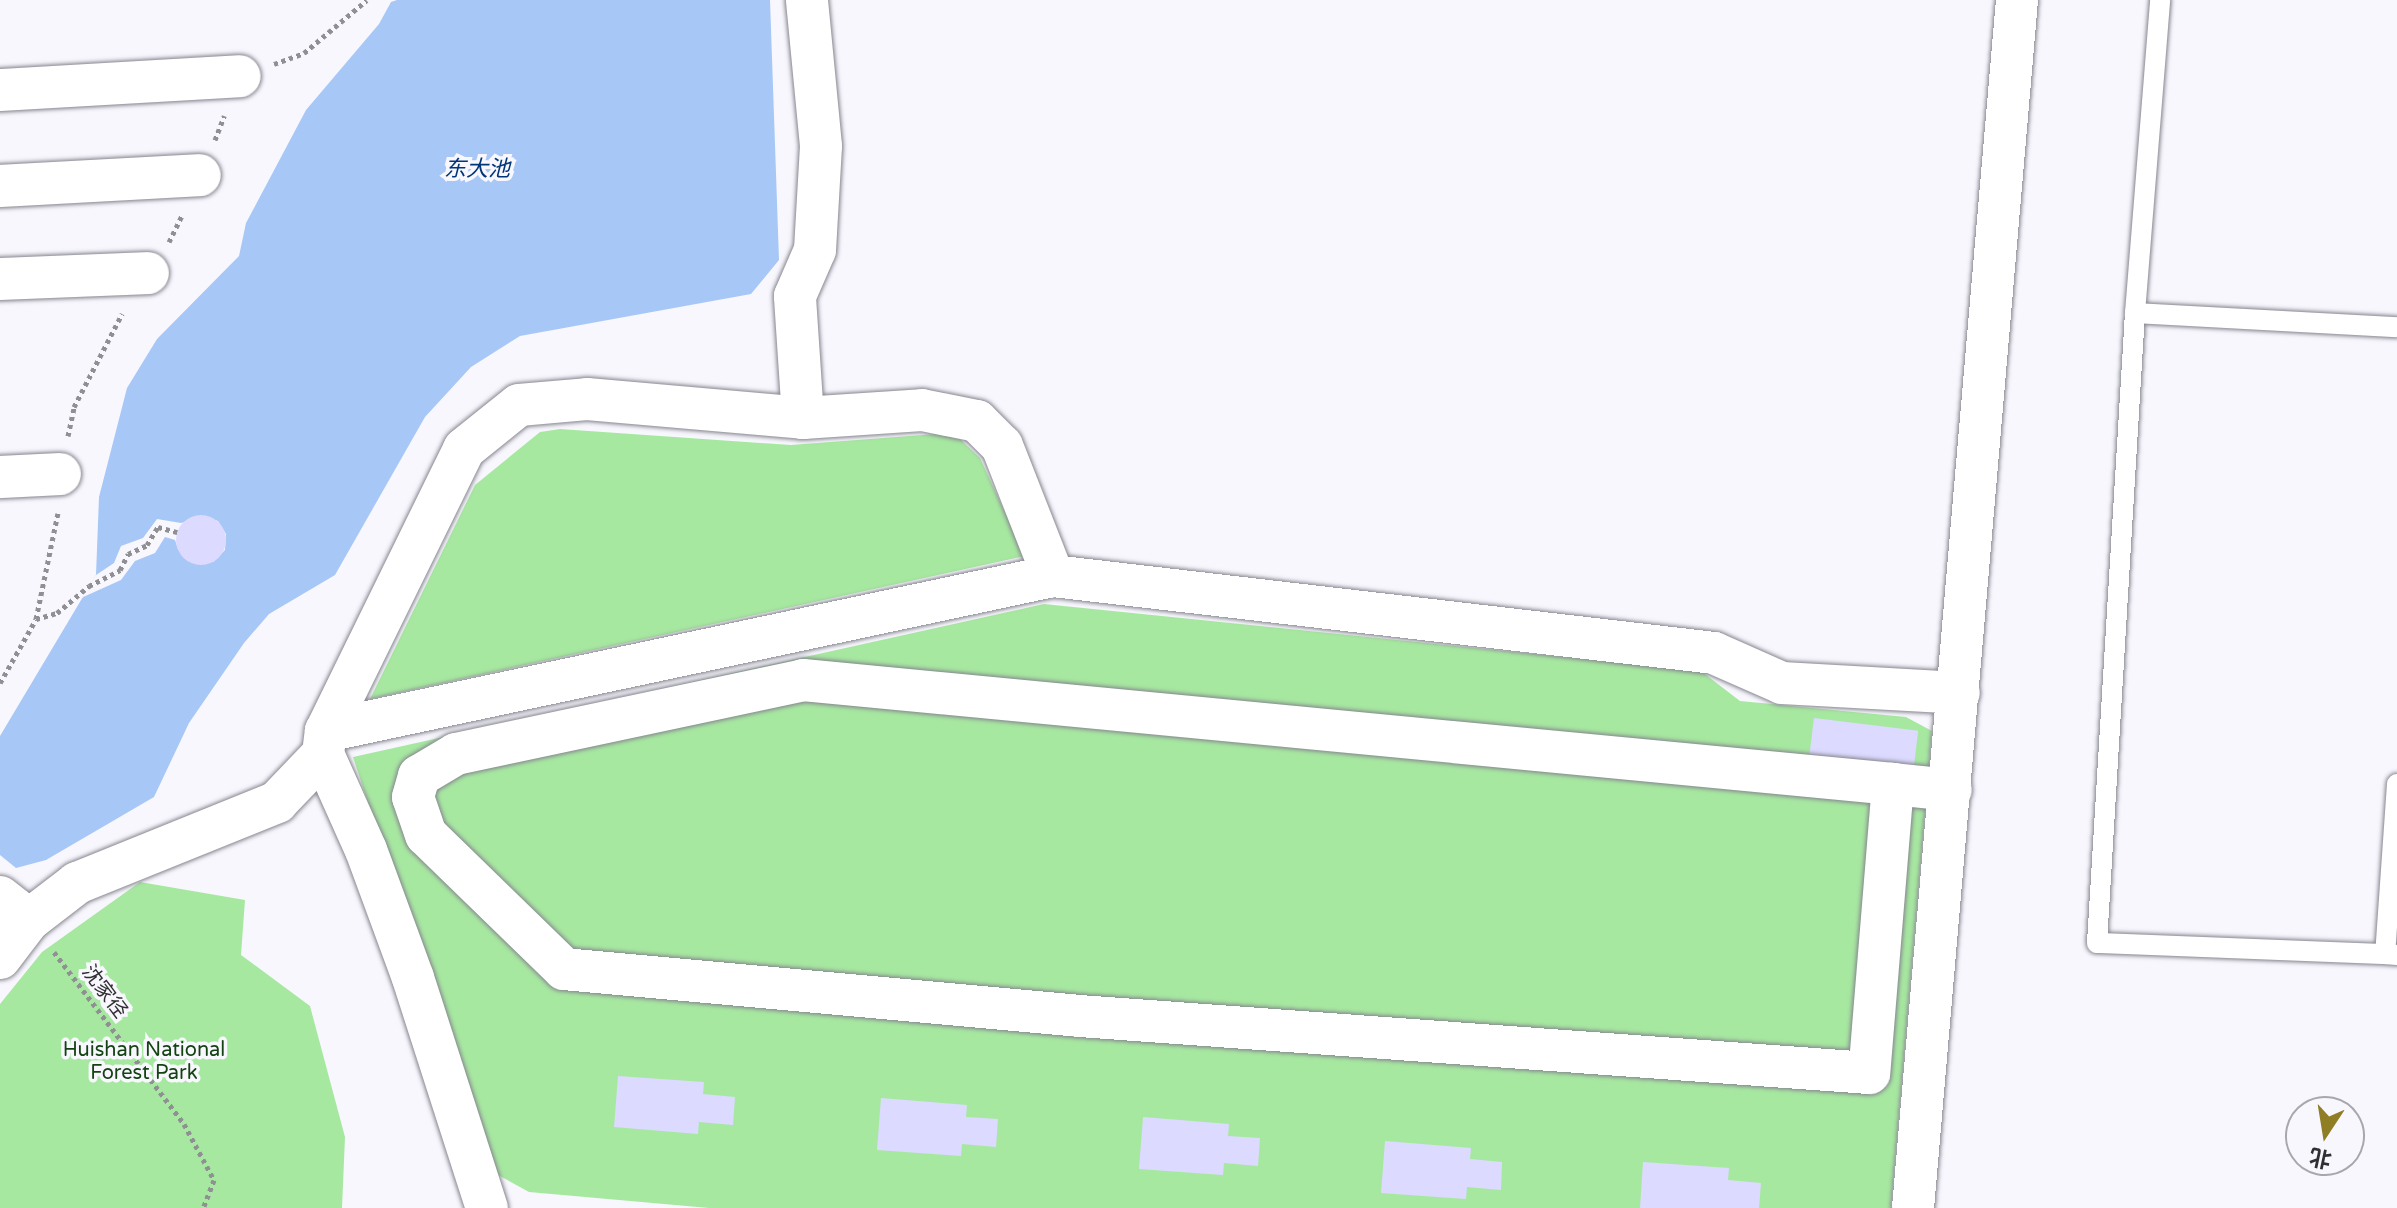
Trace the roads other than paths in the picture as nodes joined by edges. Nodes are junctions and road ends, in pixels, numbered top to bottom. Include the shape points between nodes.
1 (807, 0) edge
2 (2017, 0) edge
3 (2160, 0) edge
4 (240, 76) dead end
5 (0, 90) edge
6 (200, 175) dead end
7 (0, 186) edge
8 (148, 273) dead end
9 (0, 279) edge
10 (2135, 313) junction
11 (2397, 327) edge
12 (803, 418) junction
13 (60, 474) dead end
14 (0, 477) edge
15 (1053, 576) junction
16 (1959, 693) junction
17 (324, 742) junction
18 (1893, 784) junction
19 (2397, 784) edge
20 (1951, 790) junction
21 (15, 908) edge
22 (2391, 954) edge
23 (0, 958) edge
24 (487, 1208) edge
25 (1913, 1208) edge

1 - 12 street via 821,146 815,250 795,296
2 - 16 street
3 - 10 lane
4 - 5 street
6 - 7 street
8 - 9 street
10 - 11 lane
10 - 22 lane via 2097,943
12 - 15 street via 922,410 977,421 1002,446
12 - 17 street via 587,399 519,405 464,449
13 - 14 street
15 - 16 street via 1714,653 1782,683
15 - 17 street
16 - 20 street
17 - 21 street via 277,802
17 - 24 street via 413,978
18 - 18 street via 1869,1073 1080,1016 564,969 426,835 413,797 419,776 456,754 803,680
18 - 20 street
19 - 22 lane
20 - 25 street
21 - 23 street

